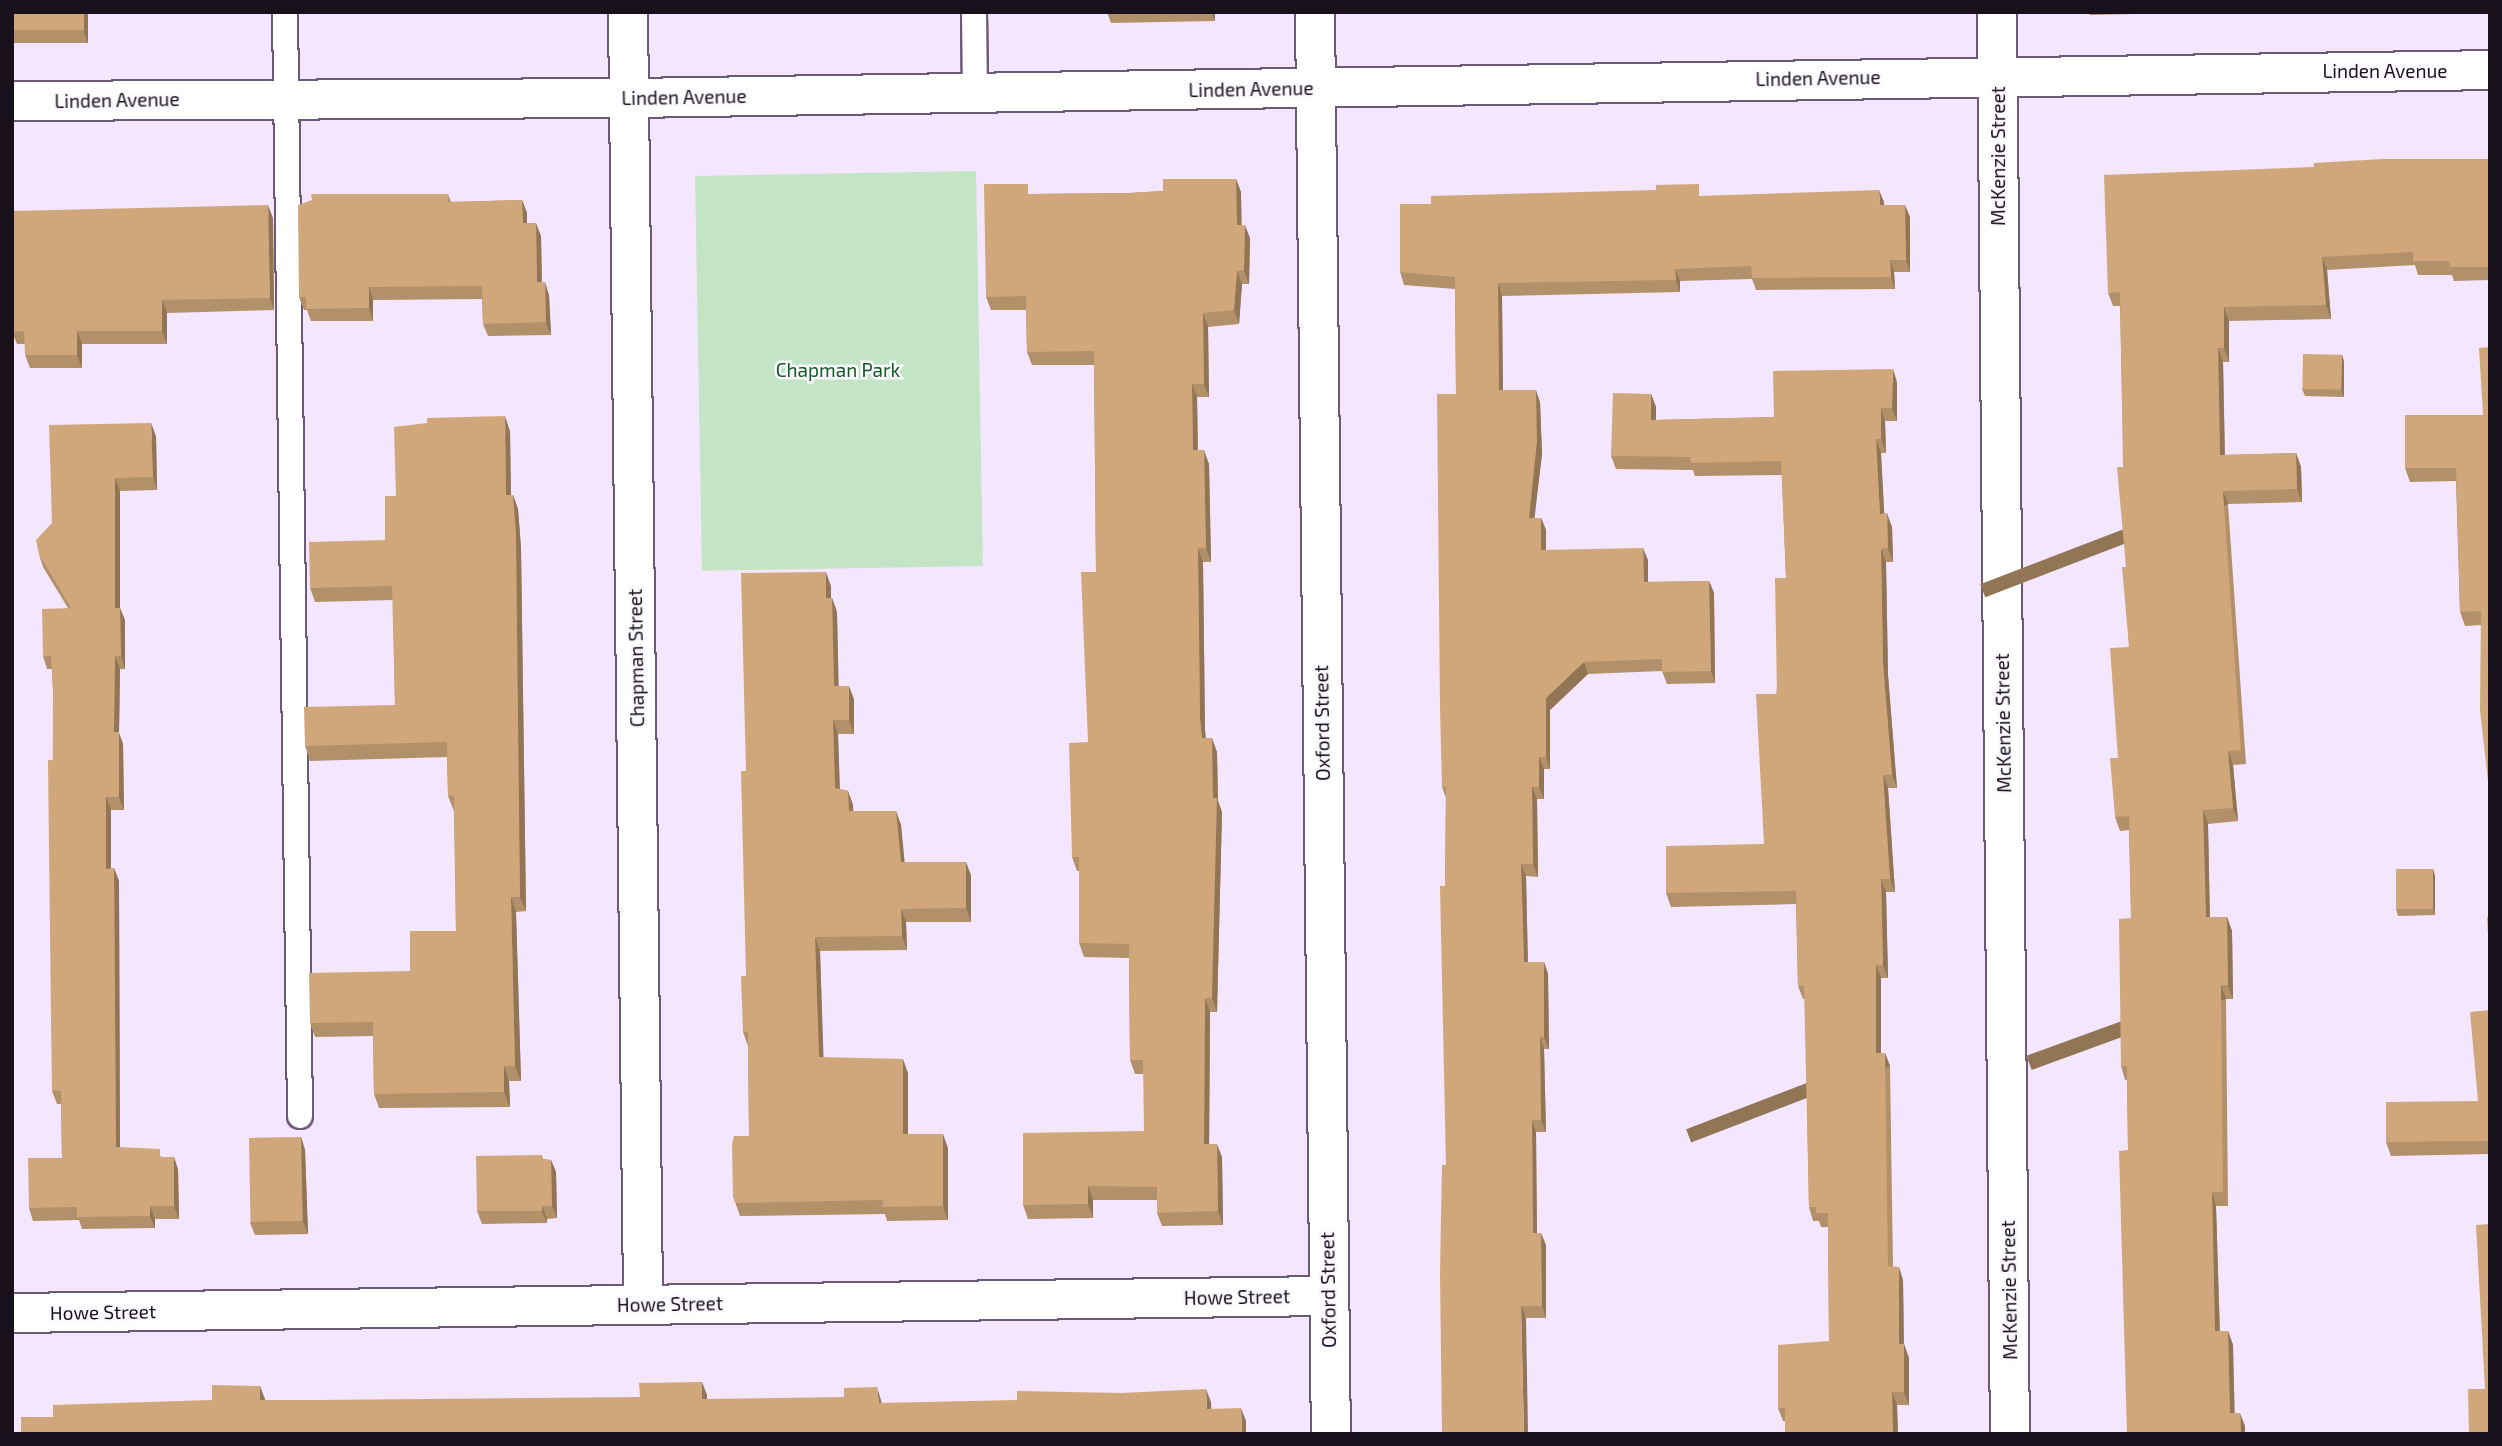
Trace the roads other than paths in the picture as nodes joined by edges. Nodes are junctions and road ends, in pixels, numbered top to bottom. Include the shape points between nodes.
1 (285, 12) edge
2 (628, 12) edge
3 (974, 12) edge
4 (1315, 12) edge
5 (1997, 12) edge
6 (2490, 70) edge
7 (1997, 75) junction
8 (1315, 88) junction
9 (975, 92) junction
10 (286, 98) junction
11 (630, 98) junction
12 (12, 101) edge
13 (300, 1116) dead end
14 (1328, 1296) junction
15 (643, 1304) junction
16 (12, 1313) edge
17 (1331, 1434) edge
18 (2010, 1434) edge

1 - 10 lane
2 - 11 street, Chapman Street
3 - 9 lane
4 - 8 street, Oxford Street
5 - 7 street, McKenzie Street
6 - 7 street, Linden Avenue
7 - 8 street, Linden Avenue
7 - 18 street, McKenzie Street
8 - 9 street, Linden Avenue
8 - 14 street, Oxford Street
9 - 11 street, Linden Avenue
10 - 11 street, Linden Avenue
10 - 12 street, Linden Avenue
10 - 13 lane
11 - 15 street, Chapman Street
14 - 15 street, Howe Street
14 - 17 street, Oxford Street
15 - 16 street, Howe Street

